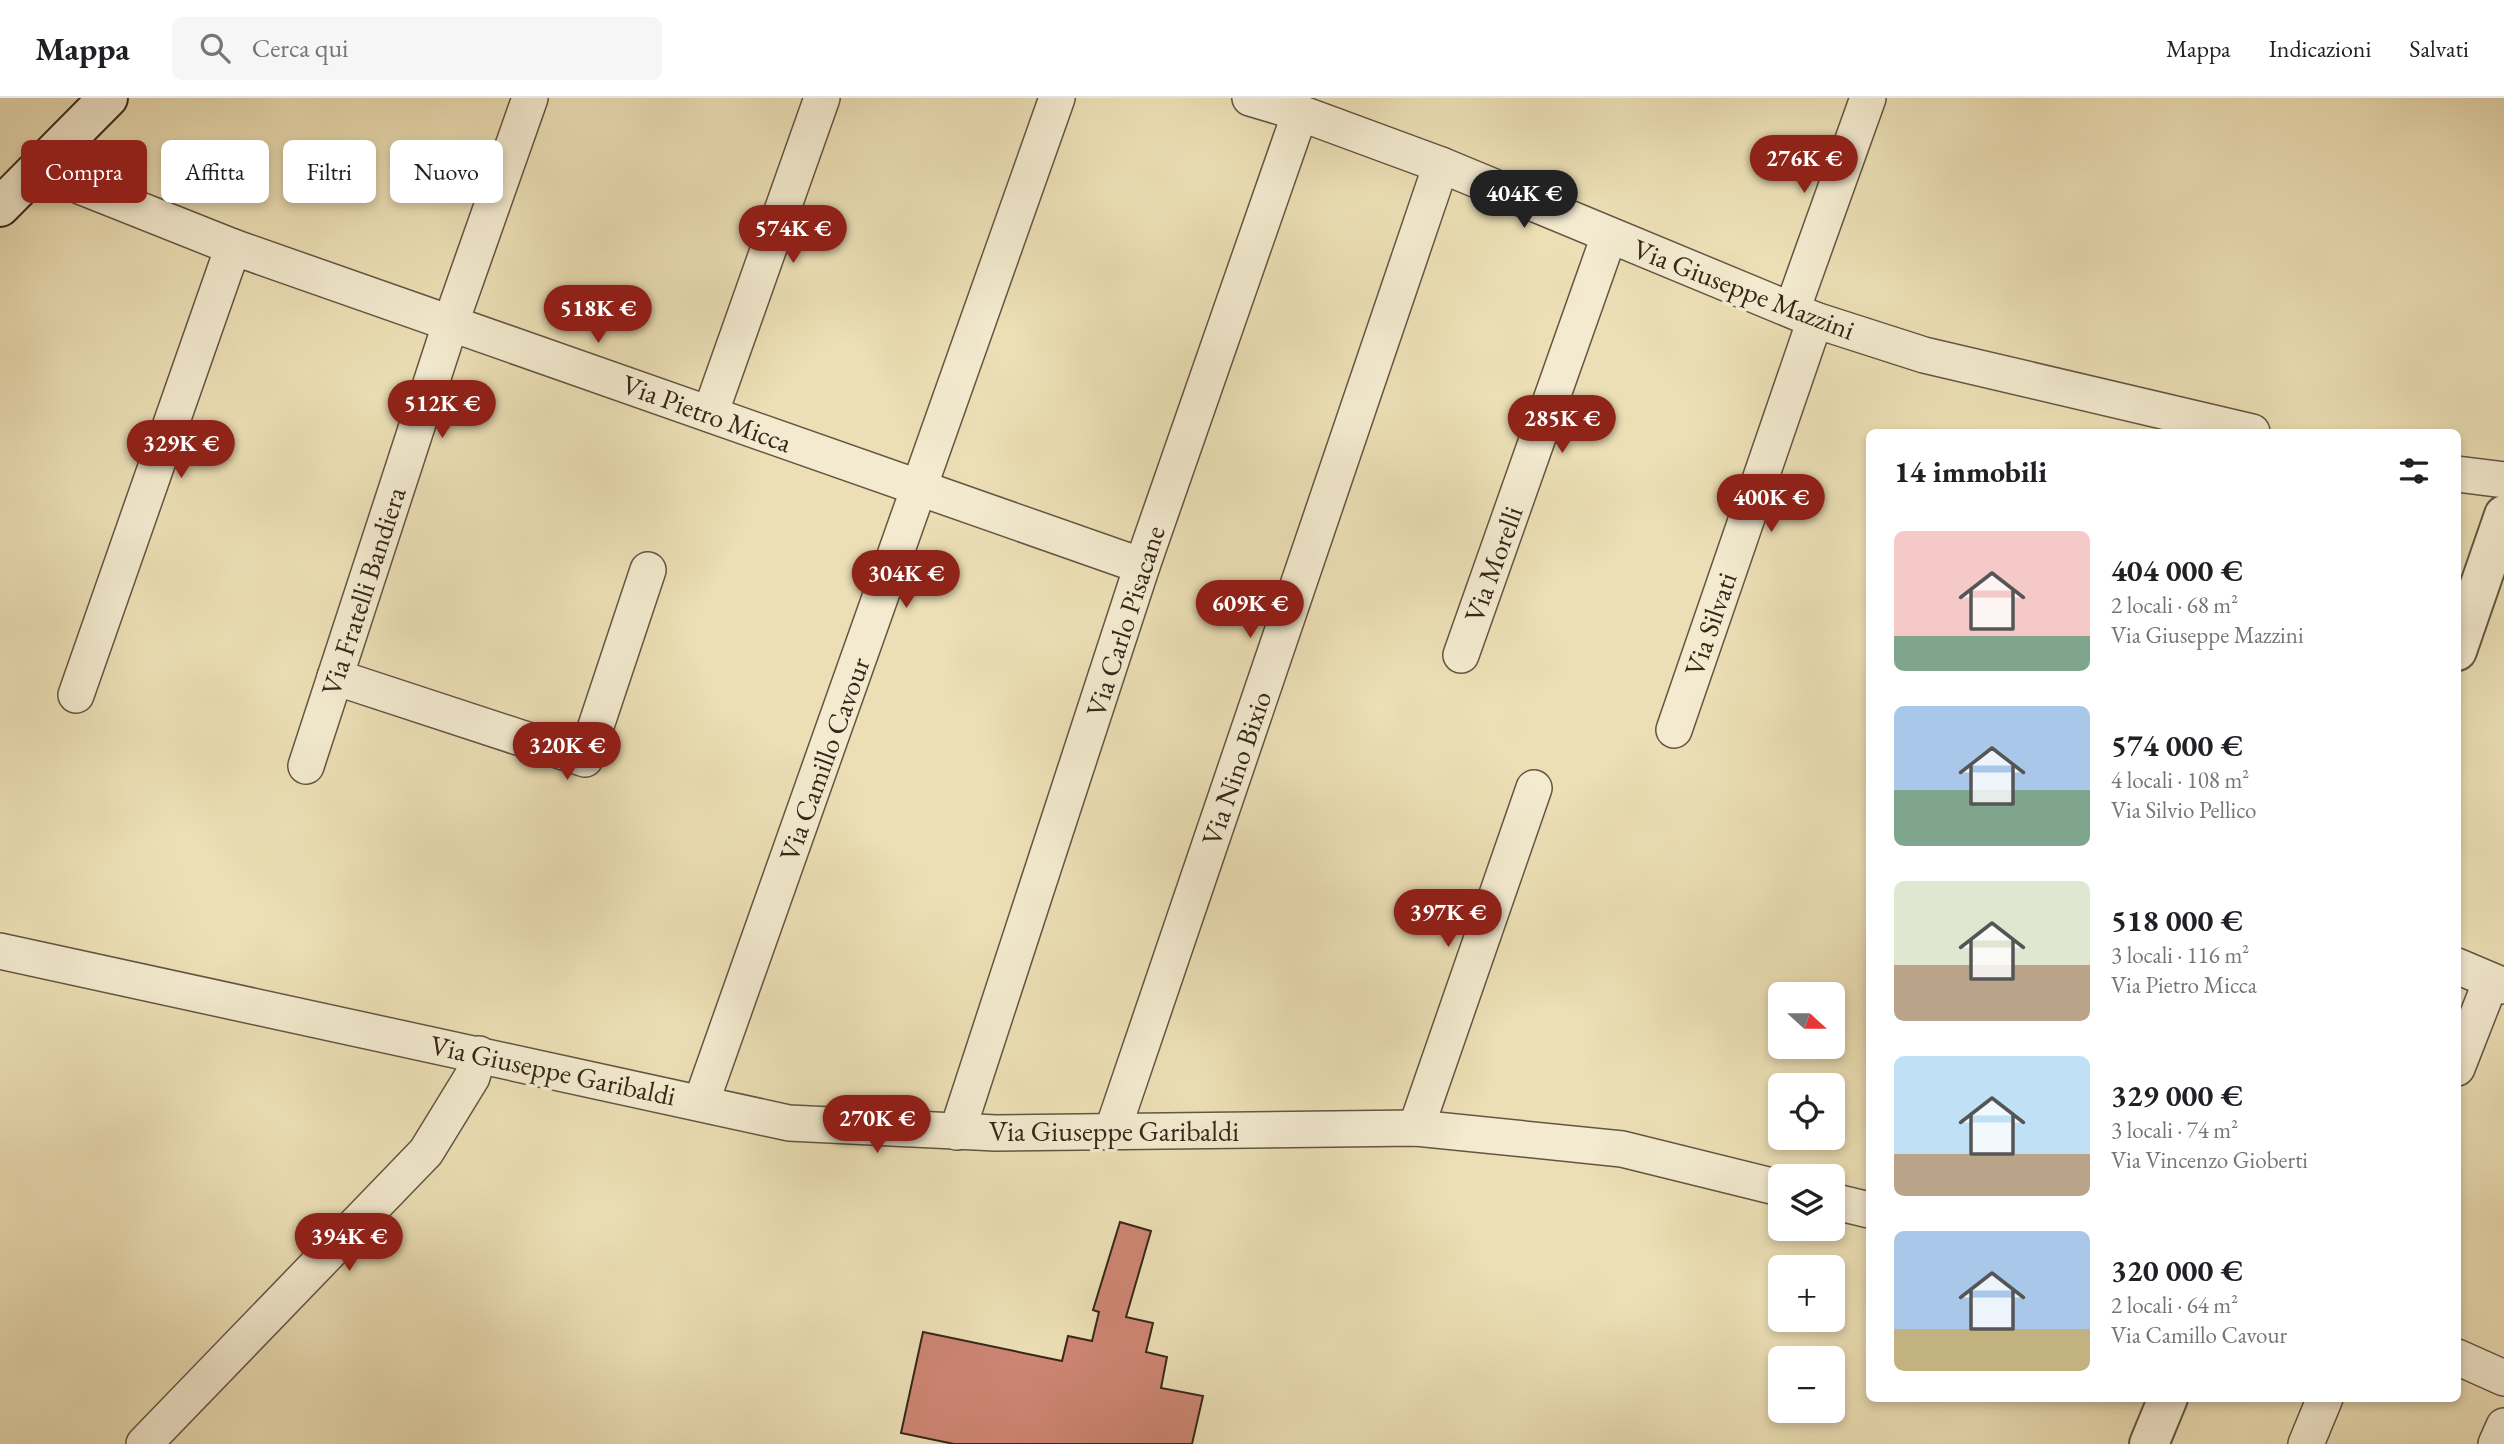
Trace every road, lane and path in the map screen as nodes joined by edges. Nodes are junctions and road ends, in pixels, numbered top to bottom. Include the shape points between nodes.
1 (108, 98) edge
2 (530, 98) edge
3 (822, 98) edge
4 (1057, 98) edge
5 (1250, 98) edge
6 (1868, 98) edge
7 (1300, 113) junction
8 (66, 140) edge
9 (1441, 165) junction
10 (21, 185) edge
11 (122, 203) edge
12 (0, 207) edge
13 (1609, 236) junction
14 (233, 247) junction
15 (1804, 315) junction
16 (451, 323) junction
17 (710, 414) junction
18 (2239, 429) edge
19 (2461, 475) edge
20 (2504, 480) edge
21 (919, 489) junction
22 (2504, 515) edge
23 (1142, 566) junction
24 (648, 570) dead end
25 (2461, 639) edge
26 (1461, 655) dead end
27 (335, 677) junction
28 (76, 695) dead end
29 (1674, 730) dead end
30 (306, 766) dead end
31 (1534, 788) dead end
32 (0, 951) edge
33 (2461, 968) edge
34 (2498, 984) edge
35 (479, 1054) junction
36 (2461, 1060) edge
37 (701, 1103) junction
38 (1416, 1128) junction
39 (957, 1132) junction
40 (1112, 1132) junction
41 (1768, 1185) edge
42 (1845, 1204) edge
43 (1866, 1209) edge
44 (2461, 1359) edge
45 (2504, 1378) edge
46 (2166, 1402) edge
47 (2323, 1402) edge
48 (2504, 1426) edge
49 (144, 1444) edge
50 (2149, 1444) edge
51 (2306, 1444) edge
52 (2496, 1444) edge

1 - 8 street
2 - 16 street, Via Fratelli Bandiera
3 - 17 street
4 - 21 street, Via Camillo Cavour
5 - 7 street, Via Giuseppe Mazzini
6 - 15 street, Via Silvati
7 - 9 street, Via Giuseppe Mazzini
7 - 23 street, Via Carlo Pisacane
9 - 13 street, Via Giuseppe Mazzini
9 - 40 street, Via Nino Bixio
10 - 12 street
11 - 14 street, Via Pietro Micca
13 - 15 street, Via Giuseppe Mazzini
13 - 26 street, Via Morelli
14 - 16 street, Via Pietro Micca
14 - 28 street
15 - 18 street, Via Giuseppe Mazzini via 1924,355
15 - 29 street, Via Silvati
16 - 17 street, Via Pietro Micca
16 - 27 street, Via Fratelli Bandiera
17 - 21 street, Via Pietro Micca
19 - 20 street
21 - 23 street, Via Pietro Micca
21 - 37 street, Via Camillo Cavour
22 - 25 street
23 - 39 street, Via Carlo Pisacane
24 - 27 street via 585,759
27 - 30 street, Via Fratelli Bandiera
31 - 38 street
32 - 35 street, Via Giuseppe Garibaldi
33 - 34 street
34 - 36 street
35 - 37 street, Via Giuseppe Garibaldi
35 - 49 street via 472,1077 426,1152
37 - 39 street, Via Giuseppe Garibaldi via 789,1123
38 - 40 street, Via Giuseppe Garibaldi
38 - 41 street, Via Giuseppe Garibaldi via 1622,1149
39 - 40 street, Via Giuseppe Garibaldi
42 - 43 street
44 - 45 street
46 - 50 street
47 - 51 street
48 - 52 street

